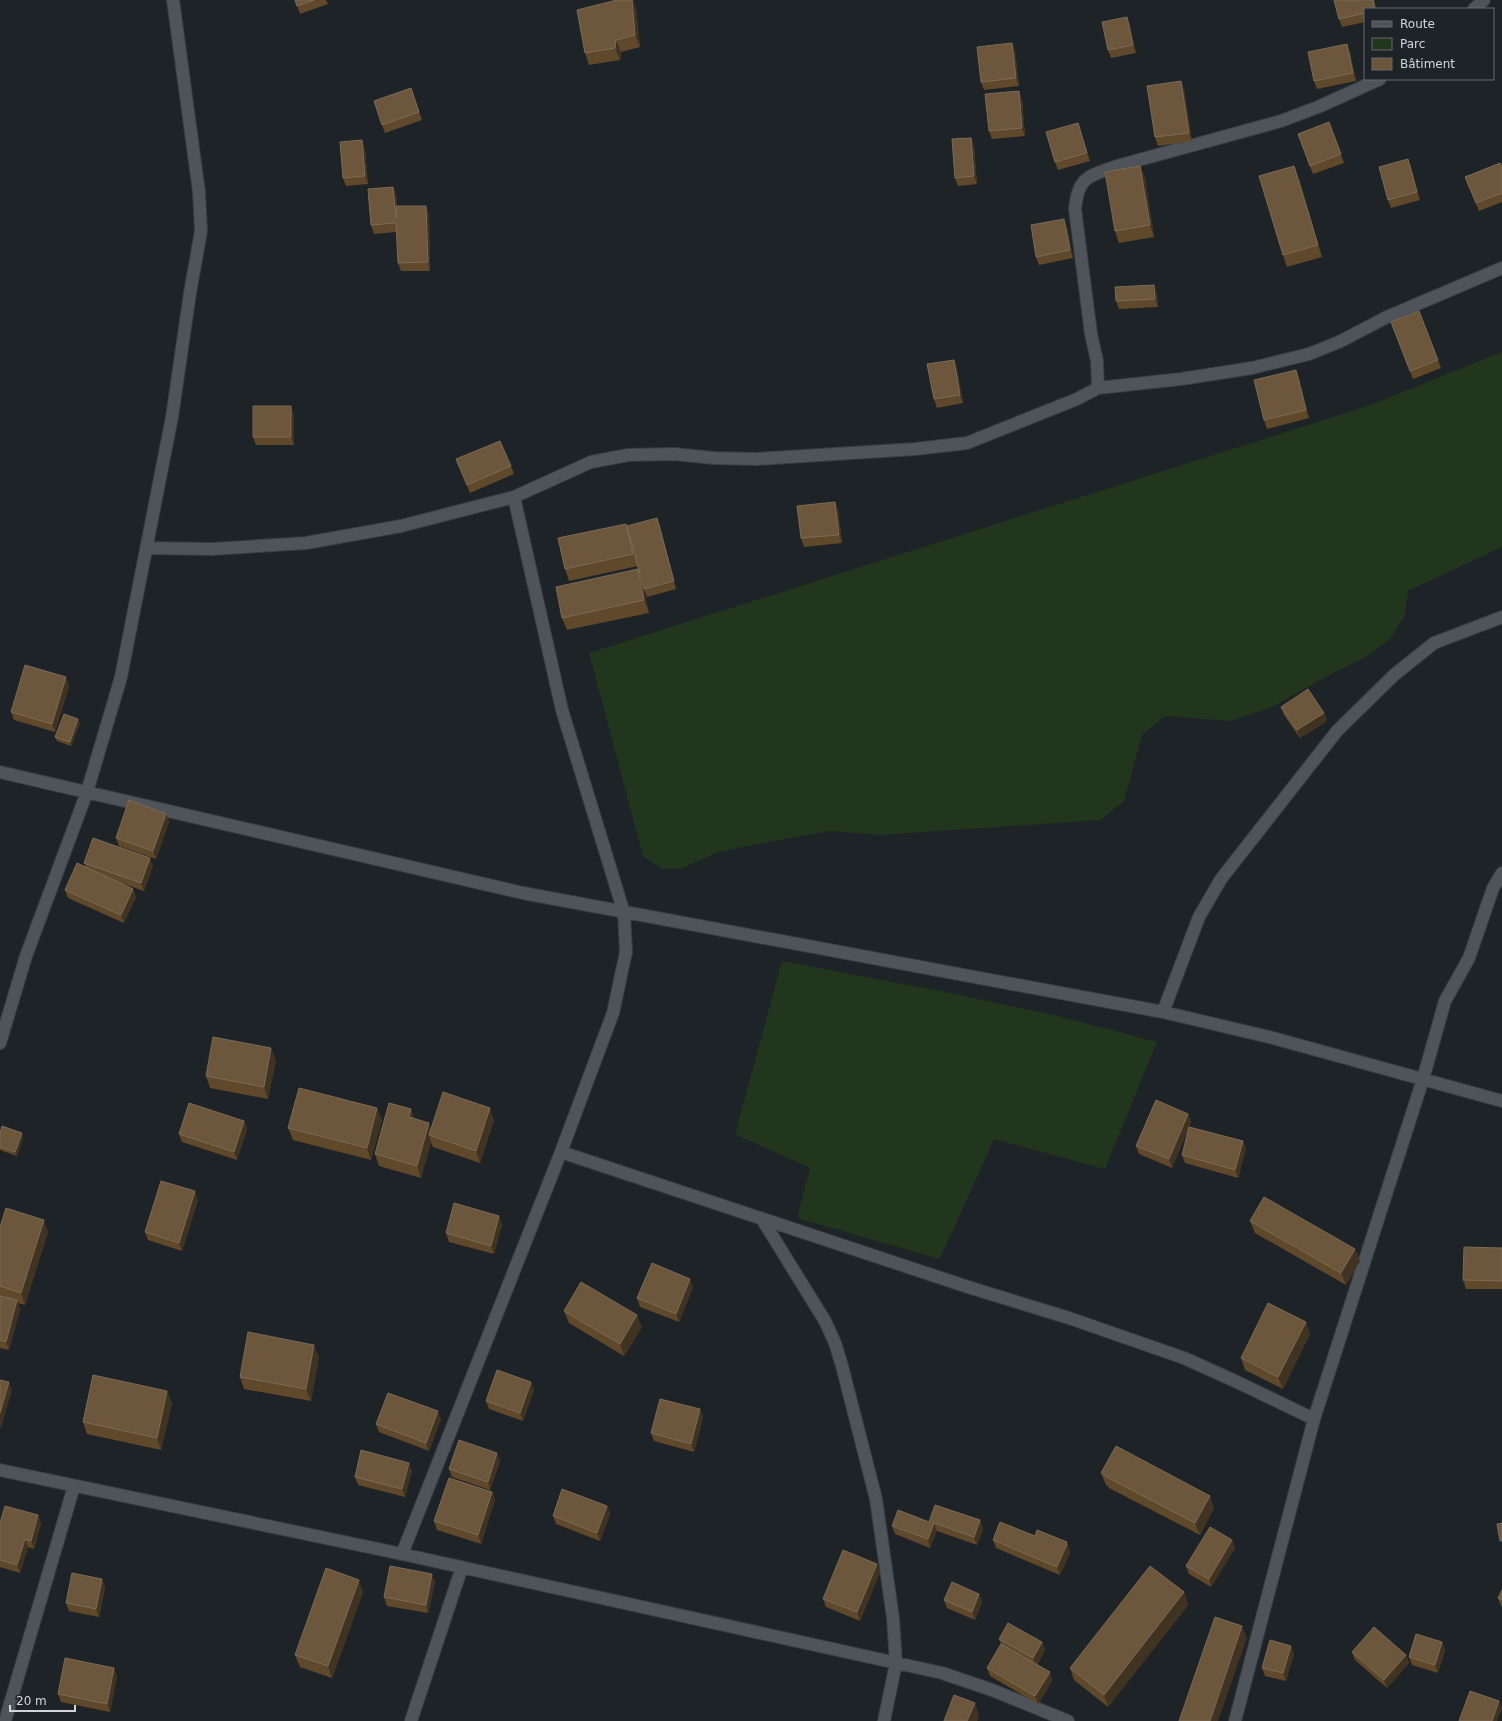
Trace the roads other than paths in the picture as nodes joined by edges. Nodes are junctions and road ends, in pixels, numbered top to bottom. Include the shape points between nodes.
1 (173, 0) edge
2 (1484, 0) edge
3 (1475, 8) edge
4 (1378, 80) edge
5 (1502, 268) edge
6 (1098, 388) junction
7 (514, 497) junction
8 (146, 548) junction
9 (1502, 617) edge
10 (0, 772) edge
11 (87, 792) junction
12 (1502, 873) edge
13 (624, 913) junction
14 (1163, 1012) junction
15 (0, 1043) edge
16 (1423, 1079) junction
17 (1502, 1101) edge
18 (562, 1152) junction
19 (762, 1219) junction
20 (1314, 1420) junction
21 (0, 1470) edge
22 (74, 1486) junction
23 (402, 1554) junction
24 (462, 1567) junction
25 (896, 1663) junction
26 (5, 1721) edge
27 (411, 1721) edge
28 (884, 1721) edge
29 (1068, 1721) edge
30 (1235, 1721) edge

1 - 8 street via 199,192 200,231 172,417
2 - 3 street
4 - 6 street via 1281,121 1117,166 1081,183 1076,195 1075,209 1091,334 1097,361
5 - 6 street via 1387,317 1309,354 1252,368
6 - 7 street via 1077,399 967,443 915,449 756,459 674,454 628,455 591,462
7 - 8 street via 401,526 306,543 212,549
7 - 13 street via 562,710
8 - 11 street via 121,676
9 - 14 street via 1434,644 1394,675 1337,731 1220,879 1199,916
10 - 11 street
11 - 13 street via 523,893
11 - 15 street via 26,956
12 - 16 street via 1492,888 1469,958 1445,1001
13 - 14 street
13 - 18 street via 626,952 613,1014
14 - 16 street via 1273,1038
16 - 17 street
16 - 20 street
18 - 19 street
18 - 23 street
19 - 20 street via 1069,1318 1184,1358
19 - 25 street via 825,1321 842,1366 876,1499 894,1618
20 - 30 street
21 - 22 street
22 - 23 street
22 - 26 street
23 - 24 street
24 - 25 street
24 - 27 street
25 - 28 street
25 - 29 street via 942,1673 985,1687

